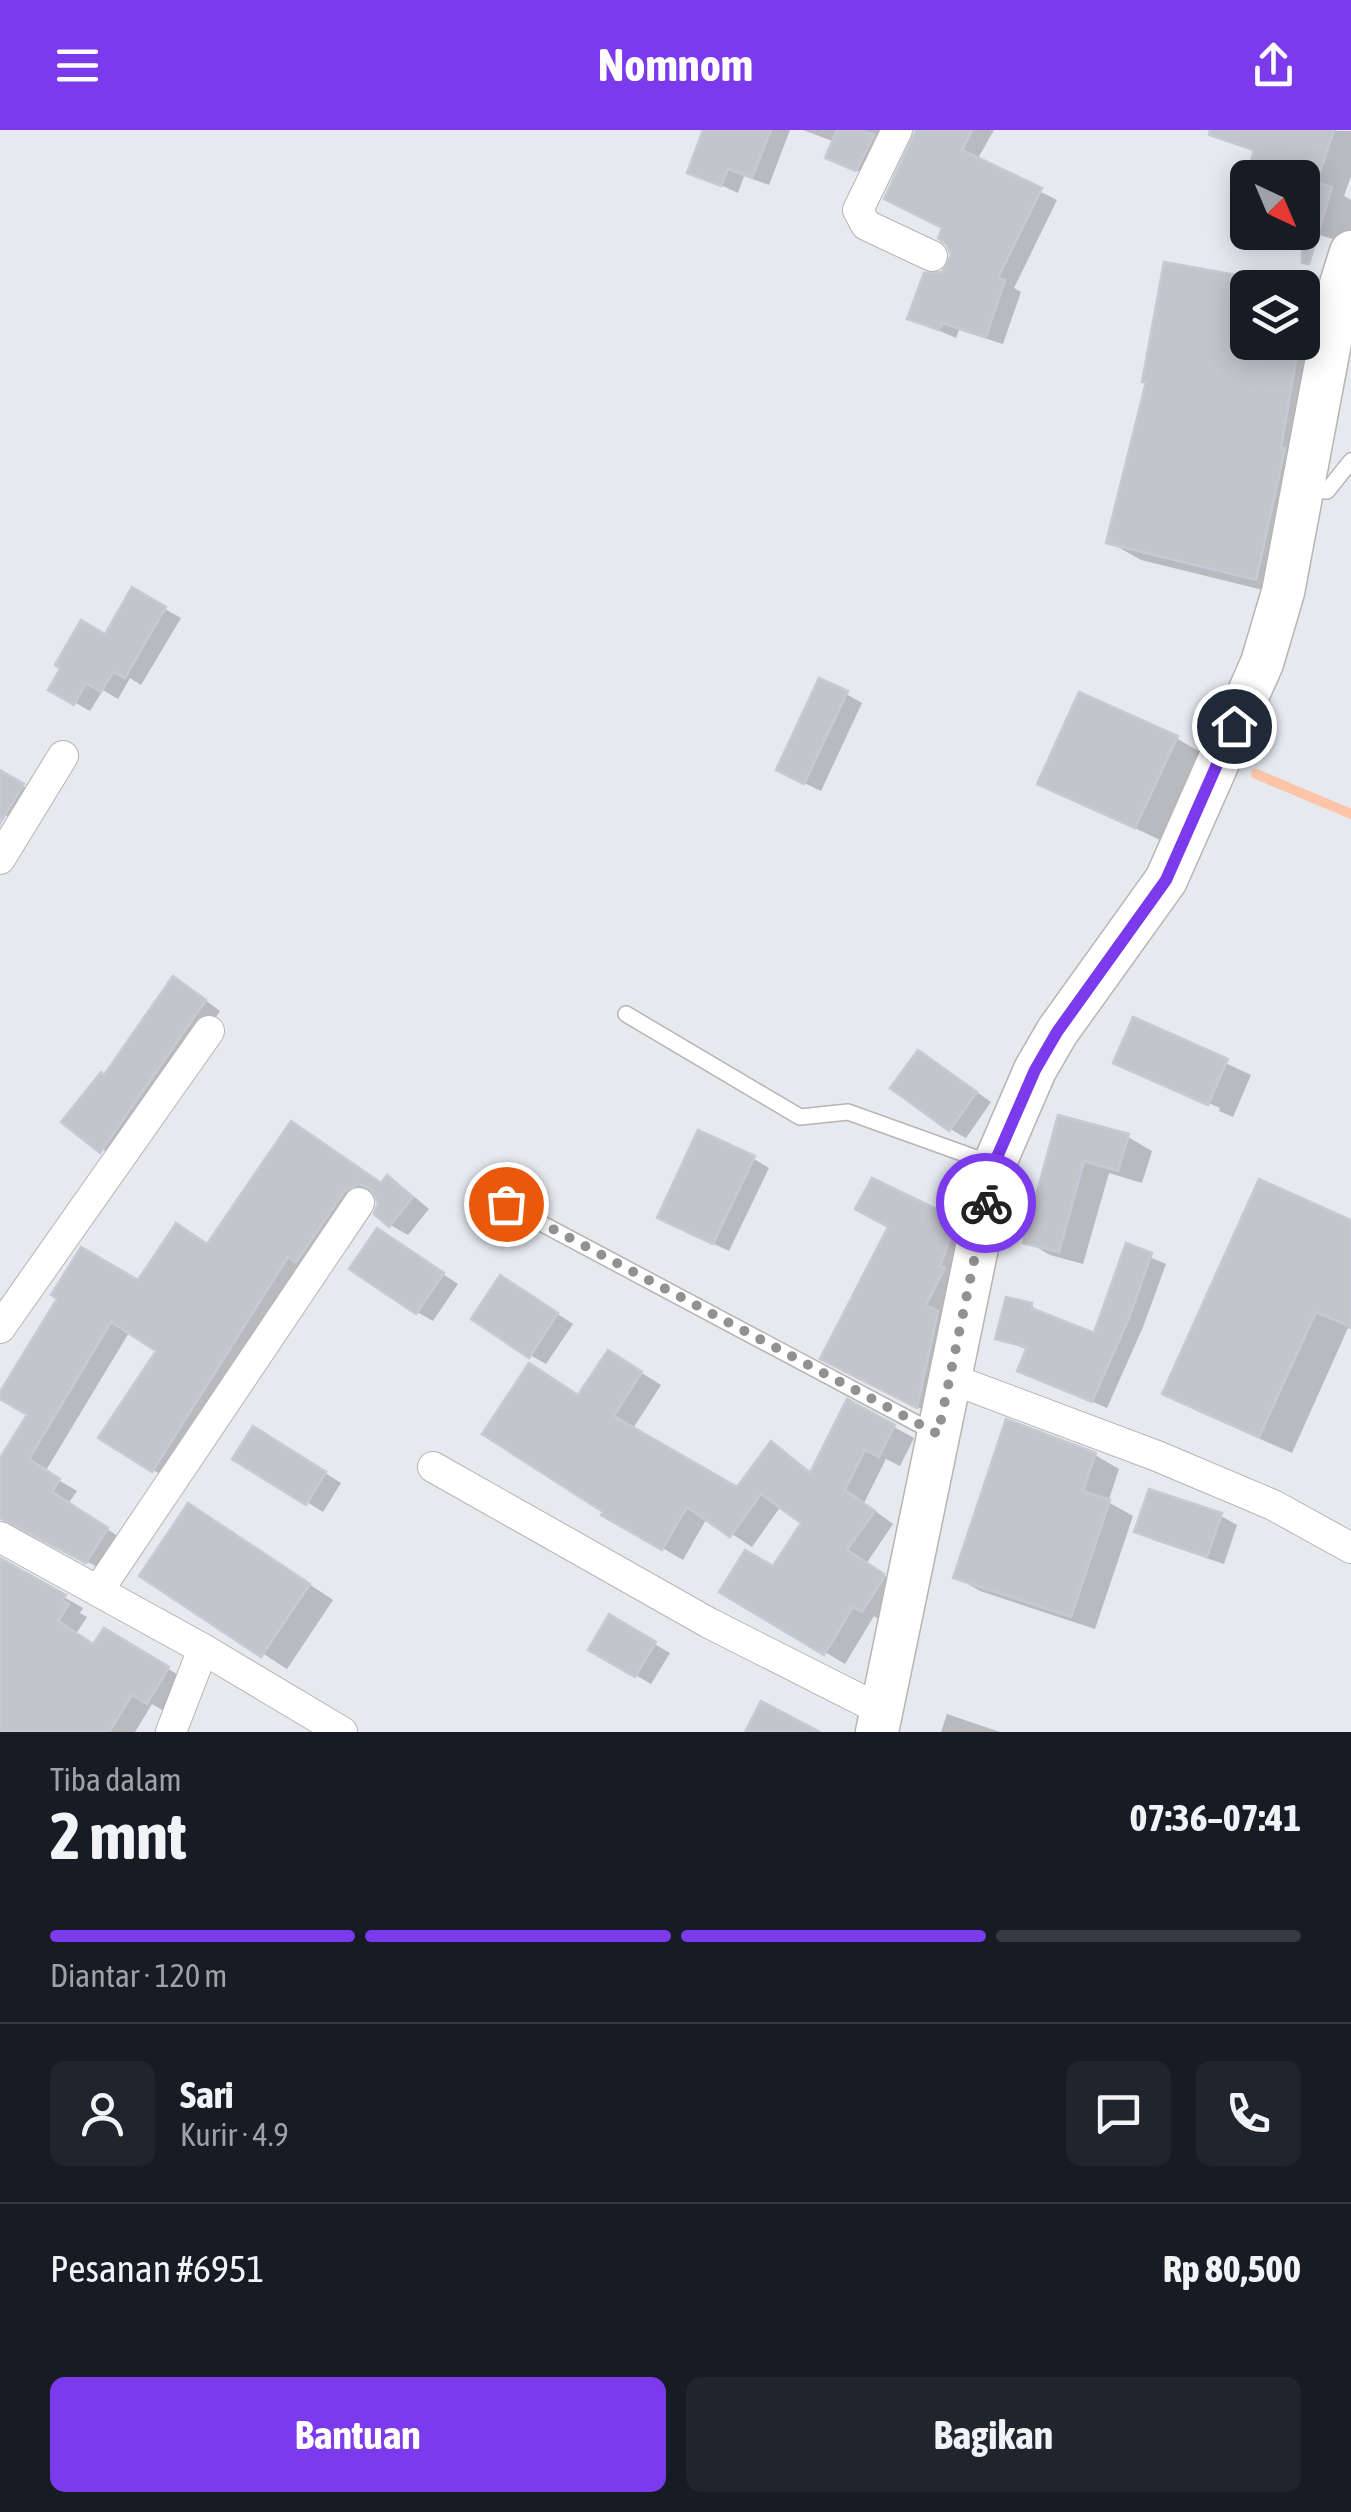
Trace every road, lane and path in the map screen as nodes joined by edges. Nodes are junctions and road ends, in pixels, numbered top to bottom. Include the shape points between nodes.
1 (897, 130) edge
2 (1351, 252) edge
3 (932, 256) dead end
4 (1351, 461) edge
5 (1302, 490) junction
6 (63, 756) dead end
7 (0, 859) edge
8 (626, 1014) dead end
9 (209, 1031) dead end
10 (994, 1164) junction
11 (359, 1203) dead end
12 (506, 1204) dead end
13 (0, 1328) edge
14 (950, 1378) junction
15 (938, 1434) junction
16 (432, 1467) dead end
17 (0, 1537) edge
18 (1351, 1548) edge
19 (98, 1591) junction
20 (203, 1649) junction
21 (879, 1721) edge
22 (171, 1732) edge
23 (342, 1732) edge

1 - 3 street via 860,218
2 - 5 street
4 - 5 lane via 1327,491
5 - 10 street via 1262,662 1179,852 1057,1032
6 - 7 street
8 - 10 lane via 800,1117 848,1112
9 - 13 street
10 - 14 street
11 - 19 street
12 - 15 lane
14 - 15 street
14 - 18 street via 1273,1505
15 - 21 street
16 - 21 street
17 - 19 street
19 - 20 street
20 - 22 street
20 - 23 street

